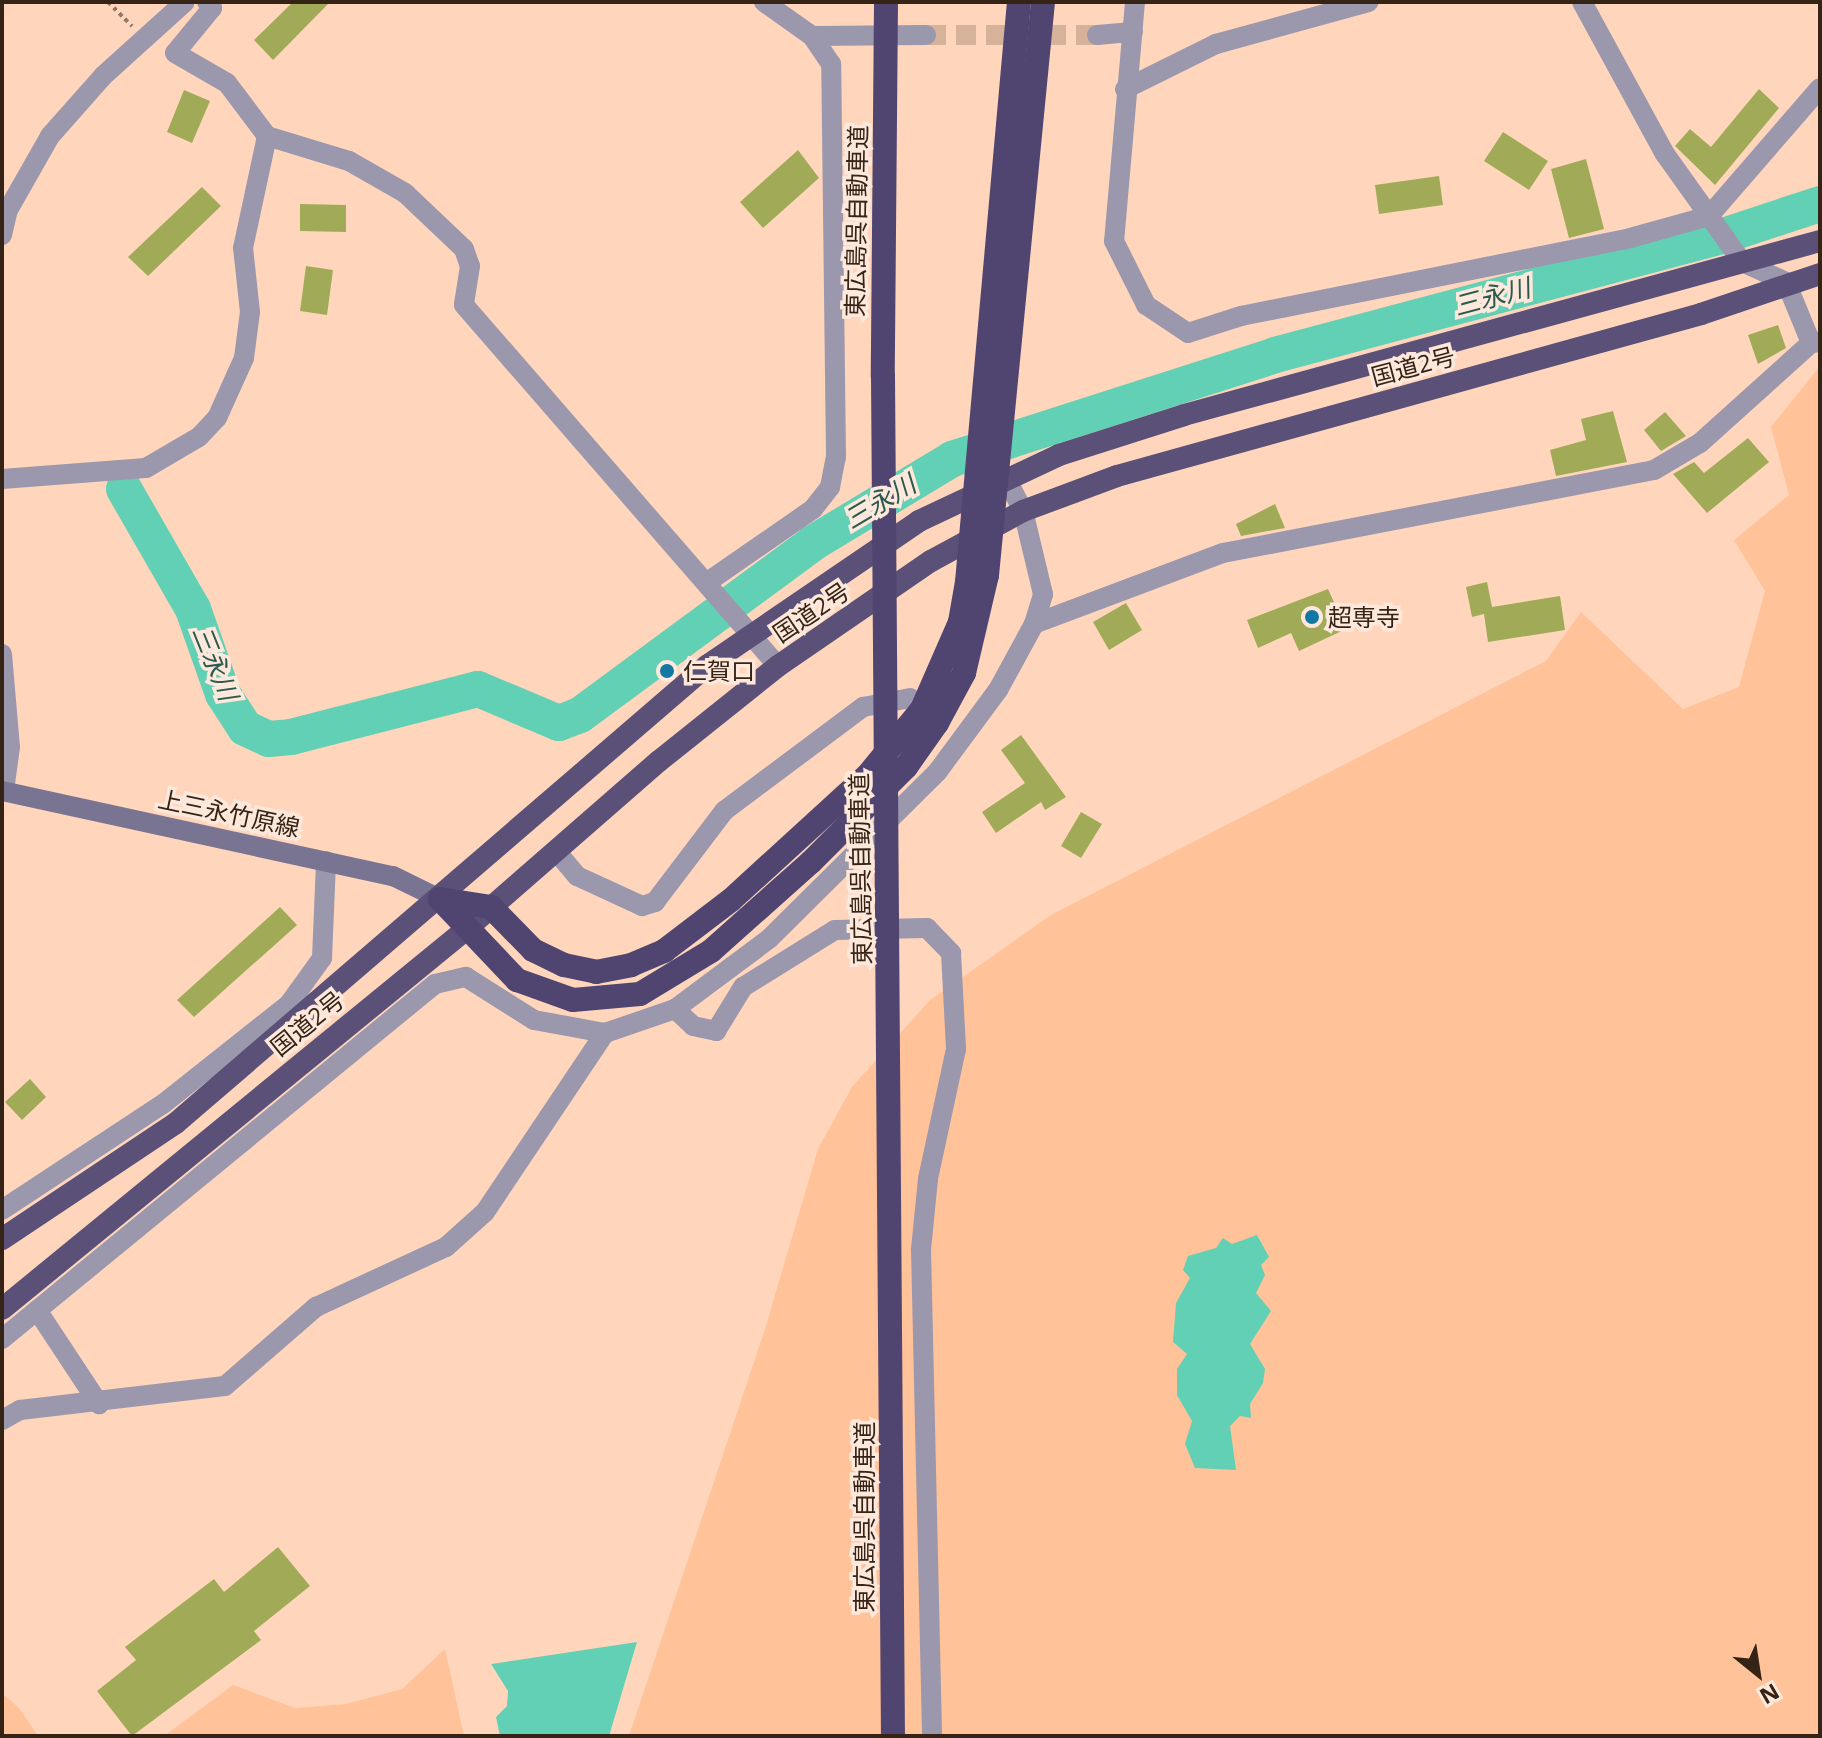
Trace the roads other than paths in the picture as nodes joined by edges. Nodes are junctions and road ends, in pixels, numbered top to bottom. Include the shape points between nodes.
1 (185, 2) edge
2 (207, 2) edge
3 (764, 2) edge
4 (886, 2) edge
5 (1019, 2) edge
6 (1043, 2) edge
7 (1135, 2) edge
8 (1368, 2) edge
9 (1582, 2) edge
10 (1133, 32) junction
11 (926, 35) tunnel mouth
12 (1097, 35) tunnel mouth
13 (812, 36) junction
14 (1820, 88) edge
15 (1125, 89) junction
16 (267, 136) junction
17 (1709, 216) junction
18 (2, 235) edge
19 (1820, 241) edge
20 (1742, 262) junction
21 (1820, 274) edge
22 (1786, 282) junction
23 (1816, 342) edge
24 (994, 400) junction
25 (2, 479) edge
26 (1007, 480) junction
27 (1023, 511) junction
28 (977, 579) junction
29 (709, 581) junction
30 (1034, 624) junction
31 (752, 635) junction
32 (2, 654) edge
33 (778, 666) junction
34 (910, 698) dead end
35 (962, 699) dead end
36 (991, 701) junction
37 (3, 795) edge
38 (556, 851) junction
39 (326, 861) junction
40 (440, 899) junction
41 (491, 907) junction
42 (464, 931) junction
43 (675, 1009) junction
44 (343, 1026) junction
45 (605, 1033) junction
46 (359, 1044) junction
47 (2, 1210) edge
48 (2, 1239) edge
49 (2, 1309) edge
50 (37, 1310) junction
51 (2, 1339) edge
52 (99, 1404) junction
53 (2, 1420) edge
54 (893, 1736) edge
55 (932, 1736) edge

1 - 18 street via 143,37 50,136 8,210
2 - 16 street via 212,8 175,53 227,83
3 - 13 street
4 - 54 highway, 東広島呉自動車道
5 - 24 highway
6 - 24 highway
7 - 10 street
8 - 15 street via 1216,44
9 - 17 street via 1665,154
10 - 12 street
10 - 15 street
11 - 13 street
13 - 29 street via 831,64 836,457 830,487 813,509
14 - 17 street
15 - 17 street via 1114,241 1146,305 1166,324 1188,333 1241,316 1623,240
16 - 25 street via 243,248 250,312 244,358 217,418 199,437 146,468
16 - 29 street via 349,161 405,193 464,249 470,266 464,305
17 - 20 street
19 - 20 highway, 国道2号
20 - 22 street
20 - 26 highway, 国道2号 via 1184,415 1059,455
21 - 22 highway, 国道2号
22 - 23 street
22 - 27 highway, 国道2号 via 1701,314 1180,457
23 - 30 street via 1700,443 1654,470 1223,553
24 - 28 highway
26 - 27 street
26 - 31 highway, 国道2号 via 919,521
27 - 30 street via 1043,594
27 - 33 highway, 国道2号 via 931,561
28 - 41 highway via 922,709 867,776 697,929 631,965 596,972 533,950
28 - 42 highway via 964,673 906,767 811,862 685,969 640,994 573,1000 517,980
29 - 31 street
30 - 36 street
31 - 33 street
31 - 40 highway, 国道2号 via 708,665
32 - 37 street via 10,747
33 - 38 highway, 国道2号
34 - 38 street via 863,707 724,811 655,902 642,906 577,876
35 - 36 street
36 - 43 street via 938,771 856,857 769,939
37 - 39 main road, 上三永竹原線
38 - 41 highway, 国道2号
39 - 40 main road, 上三永竹原線 via 393,876
39 - 47 street via 322,958 297,996 163,1104
40 - 41 highway
40 - 42 highway
40 - 48 highway, 国道2号 via 176,1123
41 - 42 highway, 国道2号
42 - 44 highway, 国道2号
43 - 45 street
43 - 55 street via 693,1026 716,1031 743,987 835,930 927,928 951,953 956,1049 928,1179 921,1249
44 - 46 street
44 - 49 highway, 国道2号
45 - 46 street via 534,1020 466,977 435,984
45 - 52 street via 485,1212 446,1247 316,1307 225,1386
46 - 50 street
50 - 51 street
50 - 52 street
52 - 53 street via 20,1410

